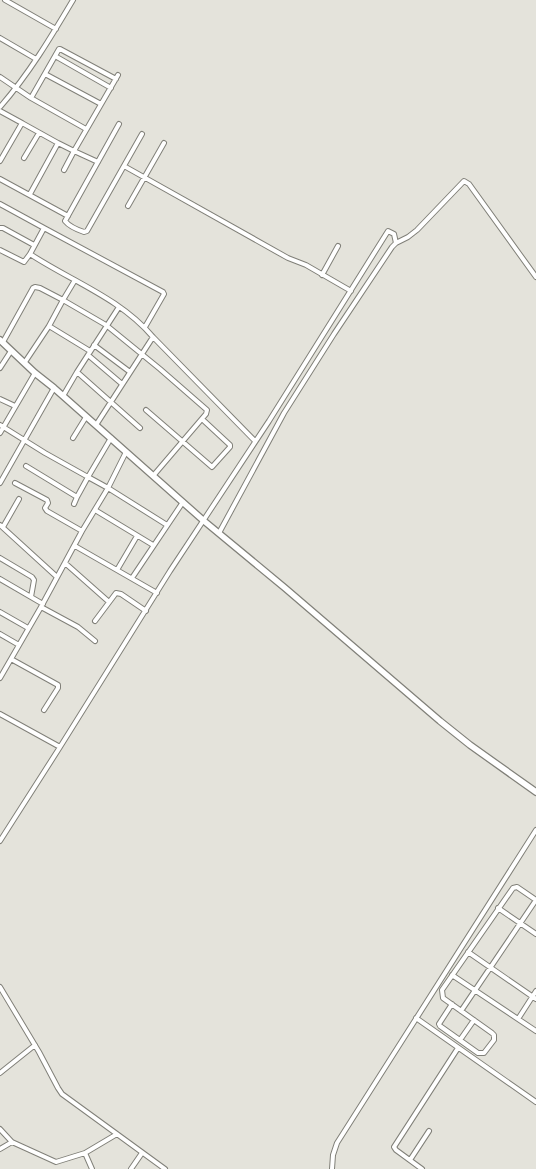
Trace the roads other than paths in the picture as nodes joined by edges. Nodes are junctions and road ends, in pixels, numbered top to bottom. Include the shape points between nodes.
1 (5, 0) edge
2 (73, 0) edge
3 (56, 29) junction
4 (0, 38) edge
5 (55, 56) junction
6 (36, 59) junction
7 (45, 74) junction
8 (118, 75) dead end
9 (0, 77) edge
10 (116, 80) junction
11 (16, 88) junction
12 (111, 88) junction
13 (32, 98) junction
14 (101, 104) junction
15 (0, 107) edge
16 (0, 111) edge
17 (22, 123) junction
18 (119, 124) dead end
19 (86, 129) junction
20 (39, 133) junction
21 (142, 134) dead end
22 (164, 143) dead end
23 (58, 144) junction
24 (74, 151) junction
25 (24, 158) dead end
26 (0, 161) edge
27 (98, 162) junction
28 (124, 166) junction
29 (64, 170) dead end
30 (145, 177) junction
31 (0, 179) edge
32 (30, 194) junction
33 (0, 204) edge
34 (128, 206) dead end
35 (68, 216) junction
36 (0, 228) edge
37 (44, 228) junction
38 (396, 243) junction
39 (34, 245) junction
40 (338, 246) dead end
41 (0, 250) edge
42 (30, 254) junction
43 (322, 275) junction
44 (536, 277) edge
45 (75, 280) junction
46 (351, 291) junction
47 (62, 300) junction
48 (119, 307) junction
49 (106, 325) junction
50 (48, 326) junction
51 (145, 327) junction
52 (153, 337) junction
53 (1, 341) edge
54 (94, 345) junction
55 (11, 351) junction
56 (89, 353) junction
57 (141, 354) junction
58 (25, 362) junction
59 (0, 368) edge
60 (77, 372) junction
61 (130, 372) junction
62 (35, 373) junction
63 (122, 384) junction
64 (54, 388) junction
65 (63, 396) junction
66 (0, 399) edge
67 (110, 402) junction
68 (15, 406) junction
69 (146, 410) dead end
70 (86, 416) junction
71 (202, 419) junction
72 (96, 425) junction
73 (2, 426) edge
74 (140, 428) dead end
75 (0, 433) edge
76 (73, 438) dead end
77 (111, 438) junction
78 (24, 440) junction
79 (183, 441) junction
80 (255, 441) junction
81 (126, 452) junction
82 (26, 466) dead end
83 (153, 476) junction
84 (88, 478) junction
85 (0, 483) edge
86 (15, 483) dead end
87 (108, 488) junction
88 (77, 497) junction
89 (19, 499) dead end
90 (183, 502) junction
91 (74, 504) dead end
92 (95, 510) junction
93 (204, 520) junction
94 (167, 525) junction
95 (1, 526) edge
96 (82, 531) junction
97 (218, 533) junction
98 (137, 536) junction
99 (75, 546) junction
100 (153, 546) junction
101 (0, 558) edge
102 (65, 563) junction
103 (117, 570) junction
104 (57, 577) junction
105 (132, 578) junction
106 (0, 579) edge
107 (157, 593) junction
108 (31, 597) junction
109 (109, 602) junction
110 (42, 605) junction
111 (146, 611) junction
112 (0, 612) edge
113 (95, 620) dead end
114 (28, 628) junction
115 (0, 634) edge
116 (95, 641) dead end
117 (19, 645) junction
118 (11, 660) junction
119 (0, 678) edge
120 (44, 710) dead end
121 (0, 714) edge
122 (60, 748) junction
123 (536, 792) edge
124 (536, 830) edge
125 (0, 841) edge
126 (536, 900) edge
127 (498, 908) junction
128 (520, 923) junction
129 (536, 934) edge
130 (468, 952) junction
131 (490, 967) junction
132 (452, 975) junction
133 (0, 990) edge
134 (475, 990) junction
135 (536, 991) edge
136 (534, 998) edge
137 (452, 1004) junction
138 (461, 1011) junction
139 (416, 1018) junction
140 (518, 1019) junction
141 (474, 1020) junction
142 (536, 1031) edge
143 (460, 1040) junction
144 (36, 1045) junction
145 (458, 1048) junction
146 (0, 1073) edge
147 (536, 1102) edge
148 (0, 1129) edge
149 (429, 1131) dead end
150 (117, 1134) junction
151 (12, 1142) junction
152 (0, 1149) edge
153 (85, 1153) junction
154 (142, 1153) junction
155 (410, 1160) junction
156 (92, 1169) edge
157 (131, 1169) edge
158 (165, 1169) edge
159 (332, 1169) edge
160 (422, 1169) edge

1 - 3 street
2 - 3 street
3 - 6 street
4 - 6 street
5 - 7 street
5 - 10 street via 60,49
5 - 12 street
6 - 11 street
7 - 13 street
7 - 14 street
8 - 10 street
9 - 11 street
10 - 12 street
11 - 13 street
11 - 15 street
12 - 14 street
13 - 19 street
14 - 19 street
16 - 17 street
17 - 20 street
17 - 26 street
18 - 27 street
19 - 24 street
20 - 23 street
20 - 25 street
21 - 28 street
22 - 30 street
23 - 24 street
23 - 32 street
24 - 27 street
24 - 29 street
27 - 35 street
28 - 30 street
28 - 35 street via 87,231 81,231 66,223
30 - 34 street
30 - 43 street
31 - 32 street
32 - 35 street
33 - 37 street
36 - 39 street
37 - 39 street
37 - 51 street via 163,292
38 - 44 street via 417,230 466,181
38 - 46 street via 394,234 388,231
38 - 97 street via 284,413
39 - 42 street
40 - 43 street
41 - 42 street via 24,262
42 - 45 street
43 - 46 street
45 - 47 street
45 - 48 street
46 - 80 street
47 - 49 street
47 - 50 street
47 - 53 street via 40,288 33,288
48 - 49 street
48 - 51 street
49 - 54 street
49 - 57 street
50 - 56 street
50 - 58 street
51 - 52 street
52 - 57 street
52 - 80 street
53 - 55 street
54 - 56 street
54 - 61 street
55 - 58 street
55 - 59 street
56 - 60 street
56 - 63 street
57 - 61 street
57 - 71 street via 207,410
58 - 62 street
60 - 65 street
60 - 67 street
61 - 63 street
62 - 64 street
62 - 68 street
63 - 67 street
64 - 65 street
64 - 78 street
65 - 70 street
66 - 68 street
67 - 72 street
67 - 74 street
68 - 73 street
69 - 79 street
70 - 72 street
70 - 76 street
71 - 79 street
71 - 79 street via 229,443 230,447 211,467
72 - 77 street
73 - 75 street
73 - 78 street
77 - 81 street
77 - 84 street
78 - 84 street
78 - 85 street
79 - 83 street
80 - 93 street
81 - 83 street
81 - 87 street
82 - 88 street
83 - 90 street
84 - 87 street
84 - 88 street
86 - 96 street via 47,500 47,511
87 - 92 street
87 - 94 street
88 - 91 street
89 - 95 street
90 - 93 street
90 - 94 street
92 - 96 street
92 - 98 street
93 - 97 street
93 - 107 street
94 - 100 street
95 - 104 street
96 - 99 street
97 - 123 street via 459,737
98 - 100 street
98 - 103 street
99 - 102 street
99 - 103 street
100 - 105 street
101 - 108 street via 32,577 34,580
102 - 104 street
102 - 109 street
103 - 105 street
104 - 110 street
105 - 107 street
106 - 108 street
107 - 111 street
108 - 110 street
109 - 111 street via 119,593
109 - 113 street
110 - 114 street
110 - 116 street via 78,627
111 - 122 street
112 - 114 street
114 - 117 street
115 - 117 street
117 - 118 street
118 - 119 street
118 - 120 street via 58,686
121 - 122 street
122 - 125 street
124 - 139 street
126 - 127 street via 514,887
126 - 128 street
127 - 128 street
127 - 130 street
128 - 129 street
128 - 131 street
130 - 131 street
130 - 132 street
131 - 134 street
131 - 136 street
132 - 134 street
132 - 137 street via 441,993 443,998
133 - 144 street
134 - 138 street
134 - 140 street
135 - 136 street
136 - 140 street
137 - 138 street
137 - 143 street via 439,1025
138 - 141 street
139 - 145 street
139 - 159 street via 337,1143
140 - 142 street
141 - 143 street
141 - 143 street via 494,1036 486,1052 480,1054
144 - 146 street
144 - 150 street via 62,1094
145 - 147 street
145 - 155 street via 395,1146 396,1150
148 - 151 street
149 - 155 street
150 - 153 street
150 - 154 street
151 - 152 street
151 - 153 street via 56,1162
153 - 156 street
154 - 157 street
154 - 158 street
155 - 160 street

